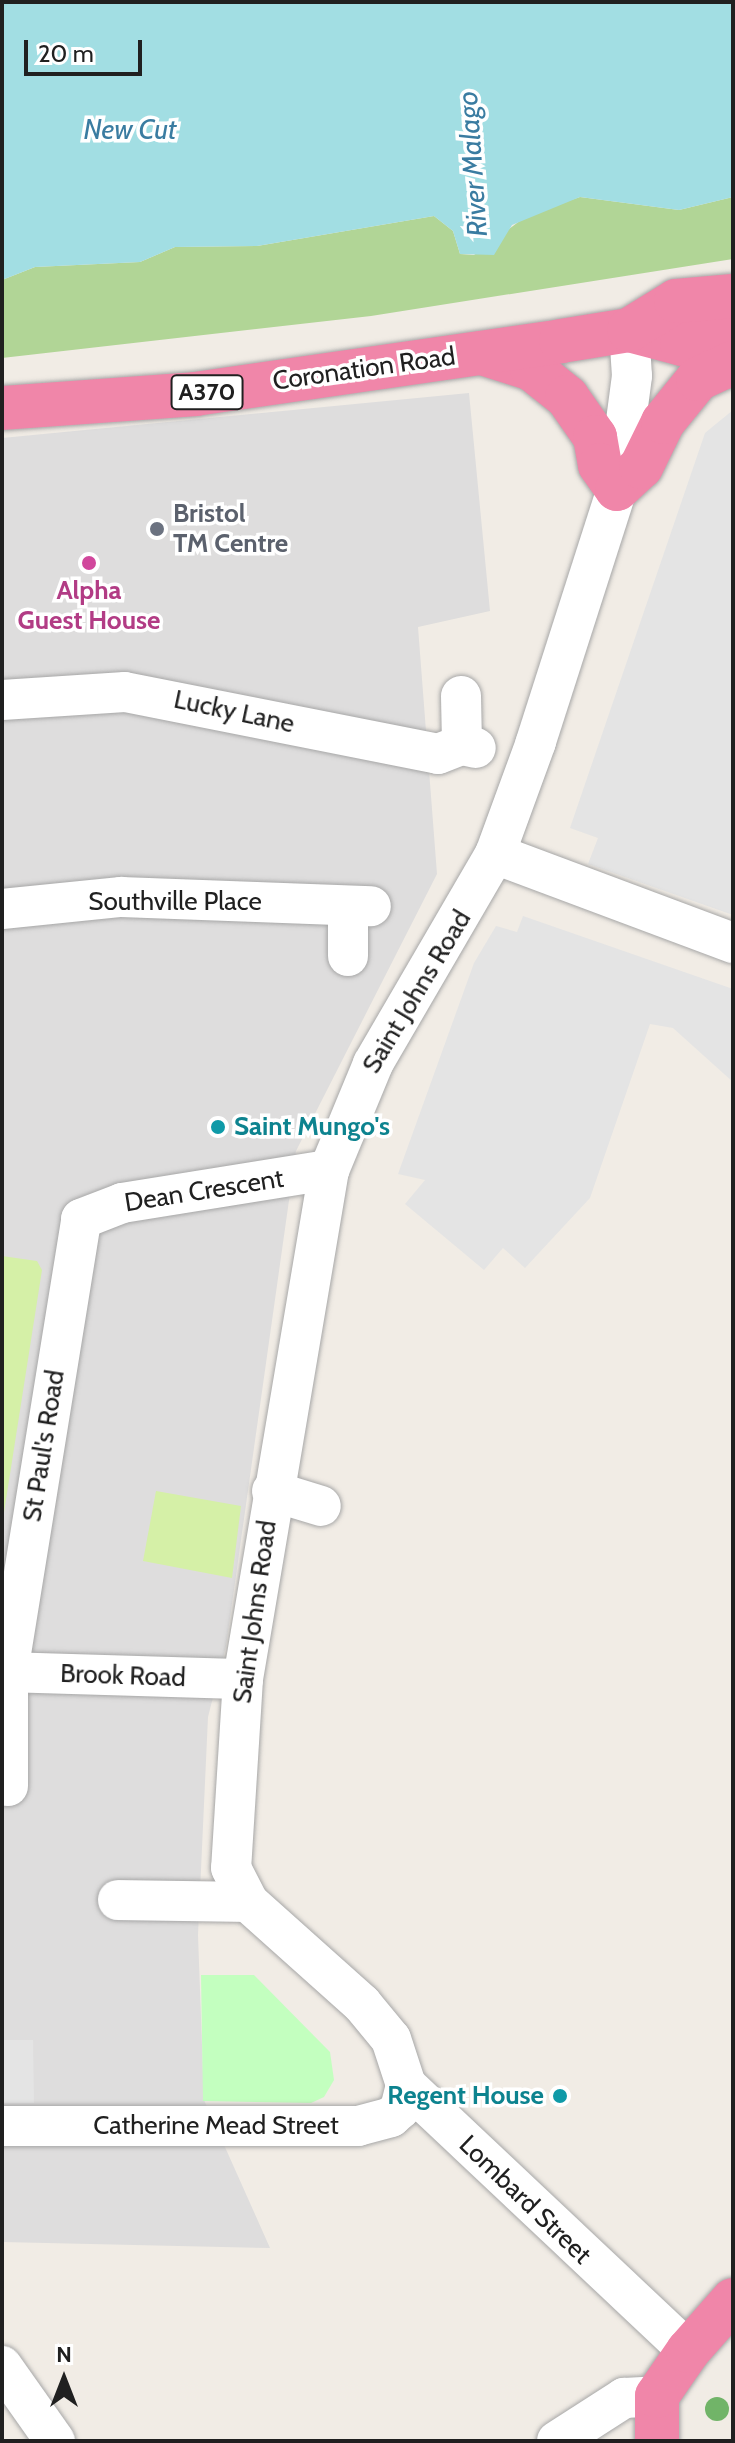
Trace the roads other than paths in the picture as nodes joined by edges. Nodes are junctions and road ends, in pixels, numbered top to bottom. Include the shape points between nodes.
1 (733, 296) edge
2 (629, 330) junction
3 (733, 337) edge
4 (479, 352) junction
5 (733, 363) edge
6 (2, 408) edge
7 (617, 489) junction
8 (461, 696) dead end
9 (2, 700) edge
10 (495, 854) junction
11 (2, 909) edge
12 (733, 943) edge
13 (348, 956) dead end
14 (329, 1170) junction
15 (81, 1219) joint
16 (272, 1491) junction
17 (321, 1506) dead end
18 (5, 1672) edge
19 (243, 1679) junction
20 (8, 1786) dead end
21 (118, 1900) dead end
22 (248, 1902) junction
23 (406, 2085) junction
24 (2, 2126) edge
25 (2, 2142) edge
26 (733, 2300) edge
27 (688, 2351) junction
28 (11, 2376) edge
29 (657, 2396) junction
30 (55, 2441) edge
31 (557, 2441) edge
32 (657, 2441) edge

1 - 2 highway, Coronation Road / A370 via 676,301
2 - 3 highway, Coronation Road / A370 via 682,344
2 - 4 highway, Coronation Road / A370
2 - 7 street, Saint Johns Road via 632,376
4 - 6 highway, Coronation Road / A370 via 195,394
4 - 7 highway via 532,369 567,397 595,437 600,465
5 - 7 highway via 698,379 663,422 641,467
7 - 10 street, Saint Johns Road via 575,632
8 - 9 street, Lucky Lane via 469,746 438,754 125,692
10 - 12 street
10 - 14 street, Saint Johns Road via 455,930 386,1038 357,1095
11 - 13 street, Southville Place via 121,897 360,906
14 - 15 street, Dean Crescent via 122,1203
14 - 16 street, Saint Johns Road
15 - 18 street, St Paul's Road
16 - 17 street
16 - 19 street, Saint Johns Road
18 - 19 street, Brook Road
18 - 20 street, St Paul's Road
19 - 22 street, Saint Johns Road via 231,1868
21 - 22 street
22 - 23 street, Lombard Street via 362,2004 391,2039
23 - 24 street, Catherine Mead Street via 400,2109 391,2117 358,2126
23 - 27 street, Lombard Street
24 - 25 street
26 - 27 highway
27 - 29 highway
28 - 30 street
29 - 31 street via 624,2398
29 - 32 highway

